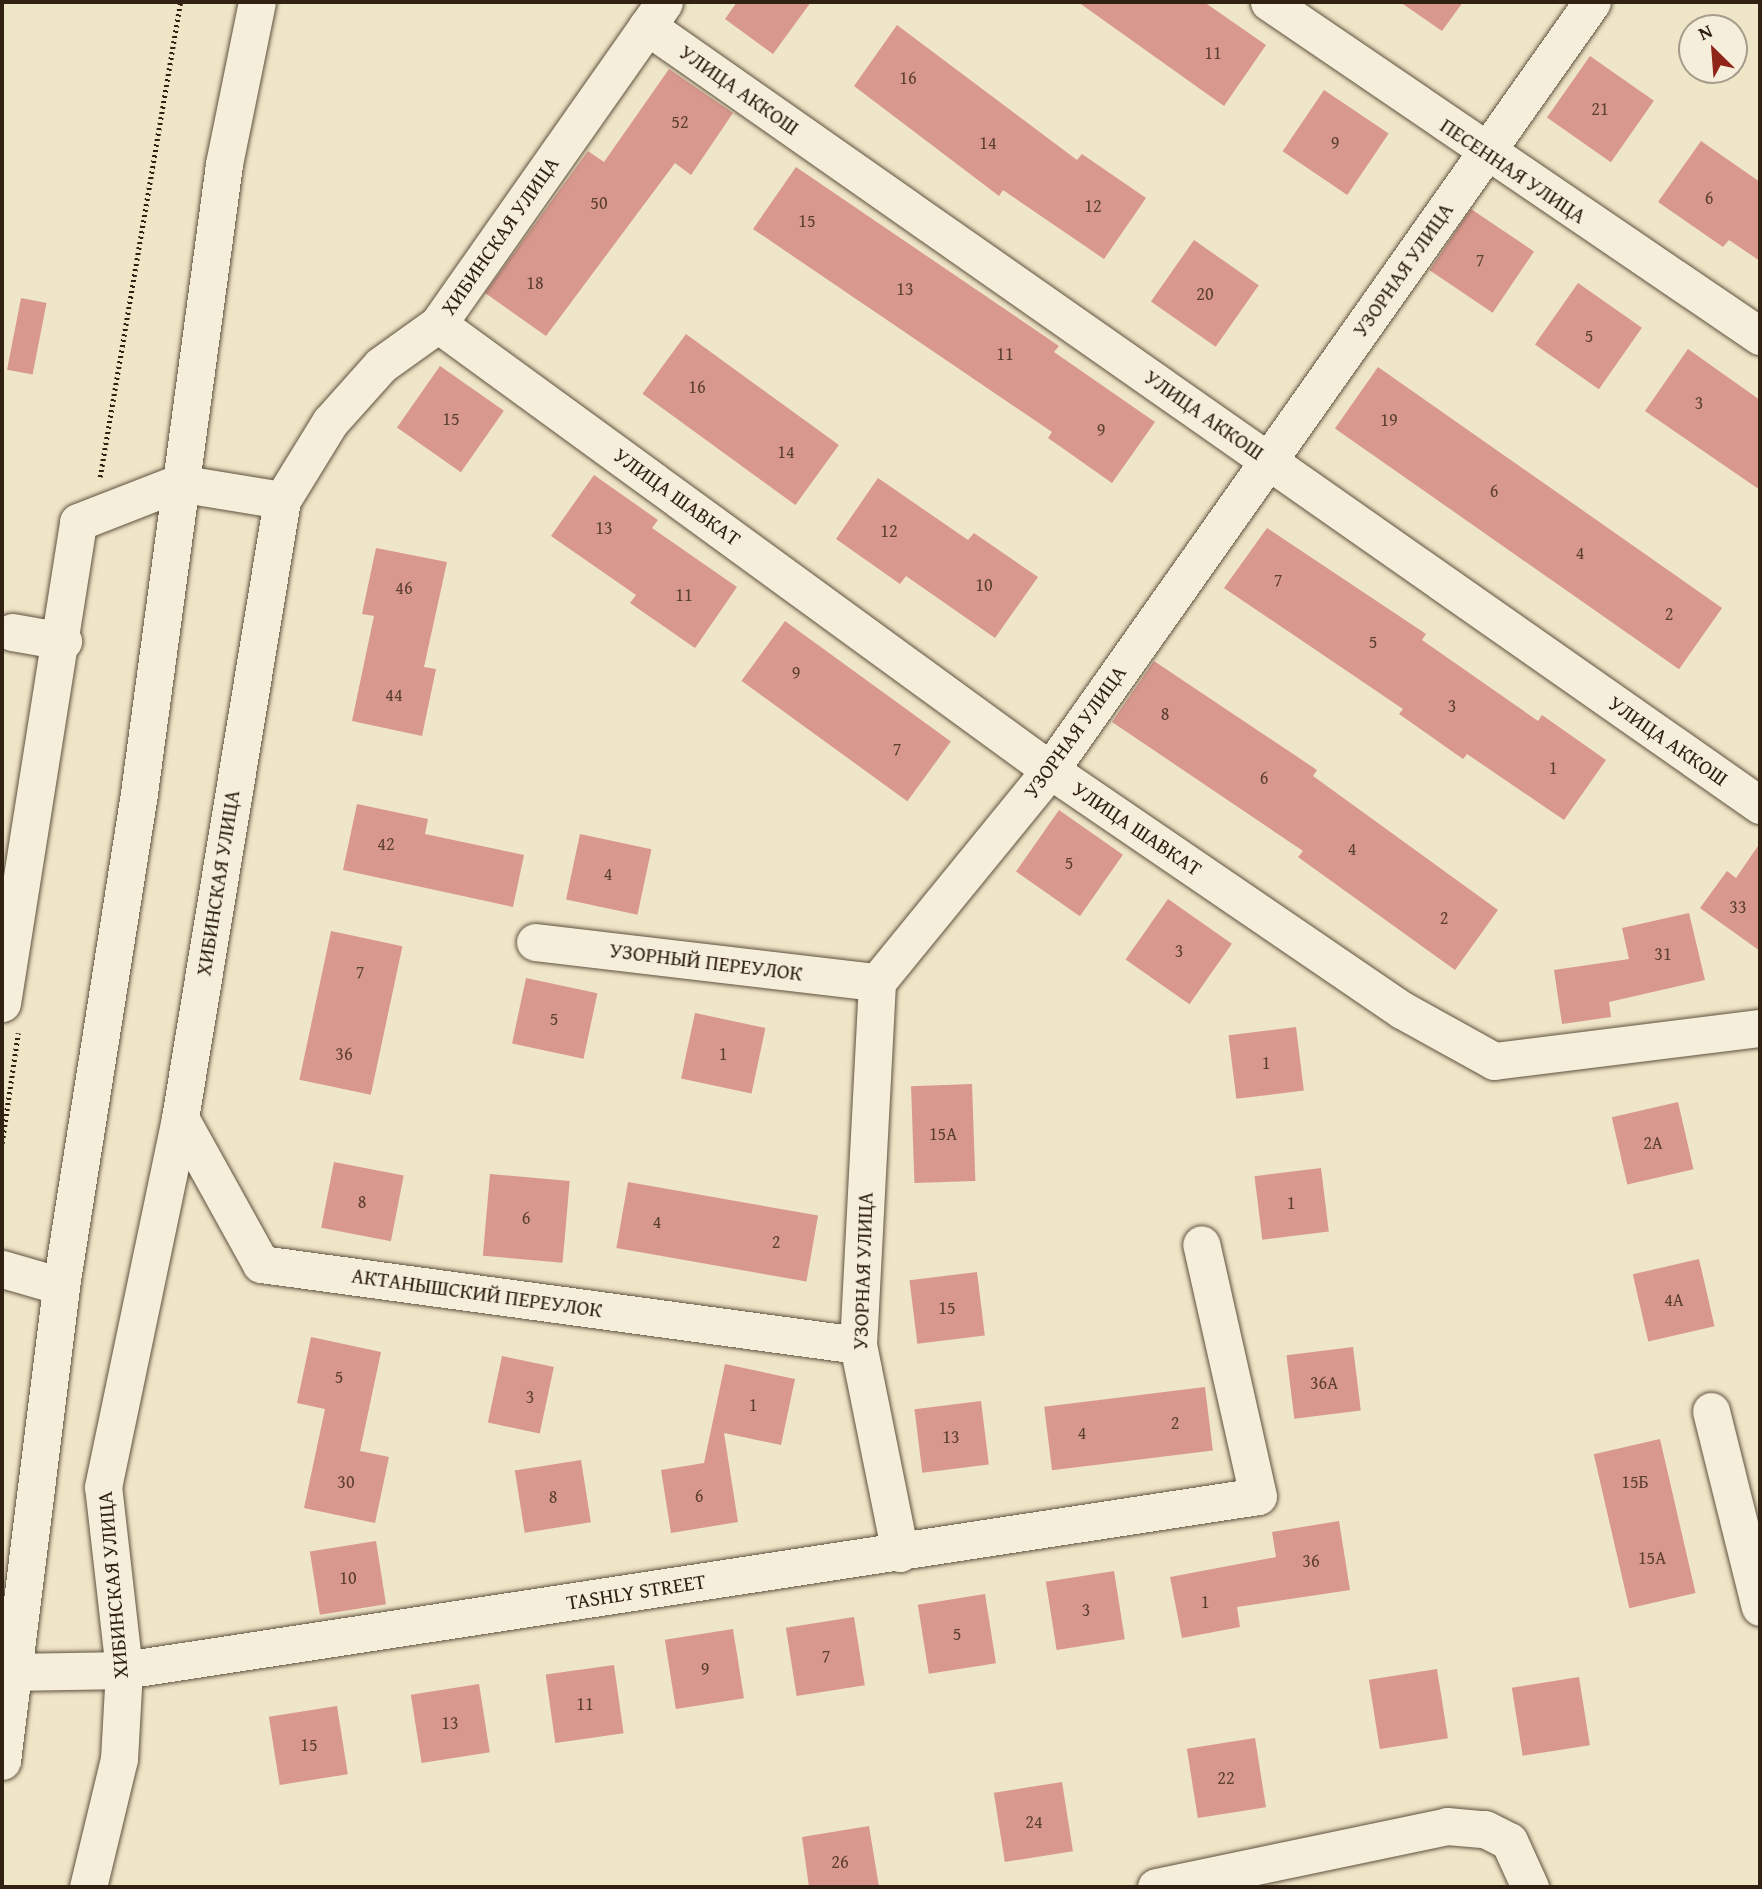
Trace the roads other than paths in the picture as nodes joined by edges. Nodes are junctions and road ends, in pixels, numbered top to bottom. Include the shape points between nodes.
1 (257, 2) edge
2 (1269, 2) edge
3 (1592, 2) edge
4 (655, 14) edge
5 (1485, 153) junction
6 (438, 324) junction
7 (1760, 336) edge
8 (1268, 461) junction
9 (178, 483) junction
10 (282, 500) junction
11 (12, 632) dead end
12 (63, 641) junction
13 (1050, 770) junction
14 (1760, 806) edge
15 (535, 942) dead end
16 (877, 982) junction
17 (2, 1003) edge
18 (1760, 1028) edge
19 (180, 1118) junction
20 (1201, 1244) dead end
21 (2, 1269) edge
22 (61, 1286) junction
23 (858, 1345) junction
24 (1711, 1411) dead end
25 (900, 1553) junction
26 (1760, 1607) edge
27 (124, 1670) junction
28 (13, 1672) junction
29 (2, 1761) edge
30 (88, 1887) edge
31 (1156, 1887) edge
32 (1530, 1887) edge

1 - 9 street via 224,164
2 - 5 street, ПЕСЕННАЯ УЛИЦА
3 - 5 street, УЗОРНАЯ УЛИЦА
4 - 6 street, ХИБИНСКАЯ УЛИЦА
4 - 8 street, УЛИЦА АККОШ
5 - 7 street, ПЕСЕННАЯ УЛИЦА
5 - 8 street, УЗОРНАЯ УЛИЦА
6 - 10 street, ХИБИНСКАЯ УЛИЦА via 381,365 330,422
6 - 13 street, УЛИЦА ШАВКАТ
8 - 13 street, УЗОРНАЯ УЛИЦА
8 - 14 street, УЛИЦА АККОШ
9 - 10 street
9 - 12 street via 78,522
9 - 22 street via 139,793
10 - 19 street, ХИБИНСКАЯ УЛИЦА
11 - 12 street
12 - 17 street
13 - 16 street, УЗОРНАЯ УЛИЦА
13 - 18 street, УЛИЦА ШАВКАТ via 1402,1010 1494,1061
15 - 16 street, УЗОРНЫЙ ПЕРЕУЛОК
16 - 23 street, УЗОРНАЯ УЛИЦА
19 - 23 street, АКТАНЫШСКИЙ ПЕРЕУЛОК via 261,1264
19 - 27 street, ХИБИНСКАЯ УЛИЦА via 103,1487
20 - 25 street, TASHLY STREET via 1258,1496
21 - 22 street
22 - 28 street
23 - 25 street, УЗОРНАЯ УЛИЦА
24 - 26 street
25 - 27 street, TASHLY STREET
27 - 28 street, TASHLY STREET
27 - 30 street, ХИБИНСКАЯ УЛИЦА via 119,1759
28 - 29 street
31 - 32 street via 1447,1826 1485,1829 1509,1841

